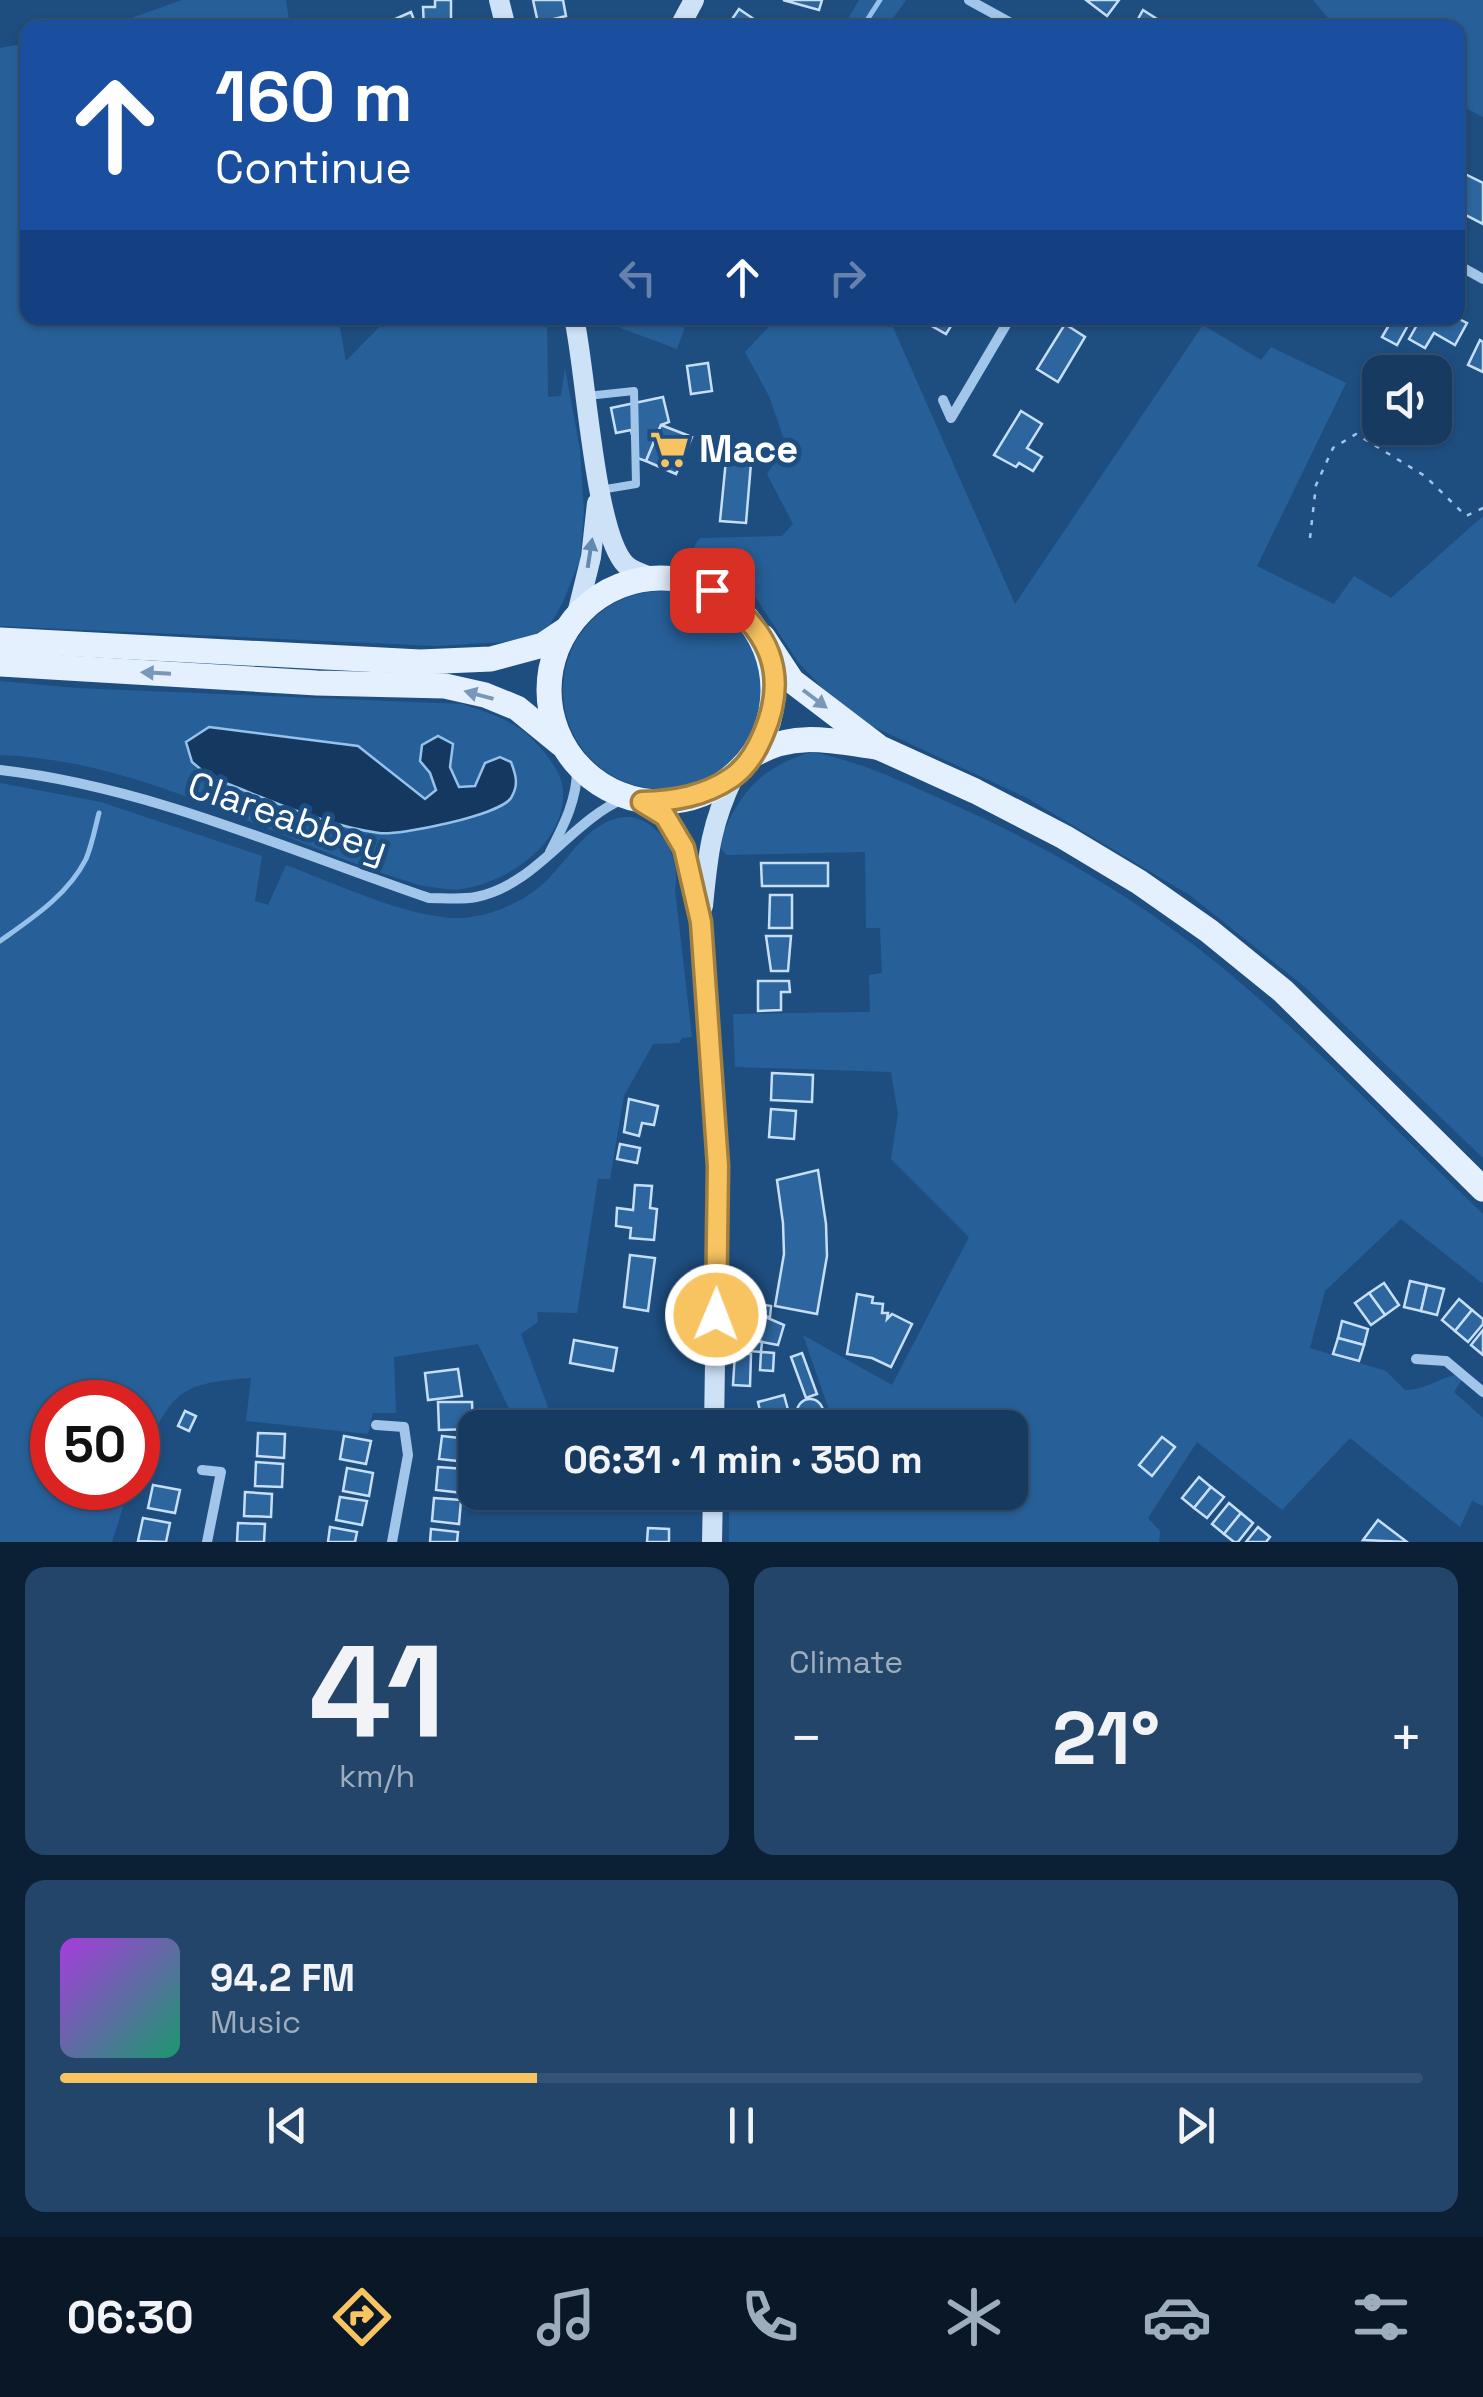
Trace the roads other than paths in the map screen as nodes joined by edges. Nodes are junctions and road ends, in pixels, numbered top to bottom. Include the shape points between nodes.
1 (970, 0) edge
2 (1006, 20) edge
3 (575, 325) edge
4 (1006, 325) edge
5 (587, 396) junction
6 (942, 400) dead end
7 (598, 490) junction
8 (654, 578) junction
9 (571, 622) junction
10 (763, 637) junction
11 (0, 640) edge
12 (0, 664) edge
13 (561, 744) junction
14 (880, 748) junction
15 (755, 754) junction
16 (577, 766) junction
17 (0, 770) edge
18 (734, 776) junction
19 (634, 800) junction
20 (548, 857) junction
21 (701, 922) junction
22 (1483, 1190) edge
23 (1416, 1359) dead end
24 (1483, 1392) edge
25 (714, 1410) edge
26 (376, 1424) dead end
27 (202, 1470) dead end
28 (713, 1510) edge
29 (207, 1542) edge
30 (392, 1542) edge
31 (712, 1542) edge

1 - 2 street
3 - 5 main road
4 - 6 street via 951,418
5 - 7 main road
5 - 7 lane via 634,392 636,484
7 - 8 main road via 626,566
9 -> 7 main road via 590,557
8 - 9 main road via 608,593
8 - 10 main road via 712,590
9 - 11 main road via 543,645 491,659 420,662
9 - 13 main road via 550,666 548,689
10 -> 14 main road via 792,681
10 - 15 main road via 776,686 774,712
13 -> 12 main road via 517,708 445,686
13 - 16 main road
14 - 15 main road via 796,738
14 - 22 main road via 1064,837 1209,931 1283,991
15 - 18 main road
16 - 19 main road
16 - 20 street, Clareabbey via 578,784
17 - 20 street, Clareabbey via 60,777 170,807 428,898 495,892
18 - 19 main road via 679,800
18 - 21 main road via 709,840
19 - 20 street, Clareabbey via 603,808
19 - 21 main road via 665,816 684,848
21 - 25 main road via 718,1166
23 - 24 street via 1446,1360
26 - 30 street via 404,1427 408,1456
27 - 29 street via 220,1472
28 - 31 main road

